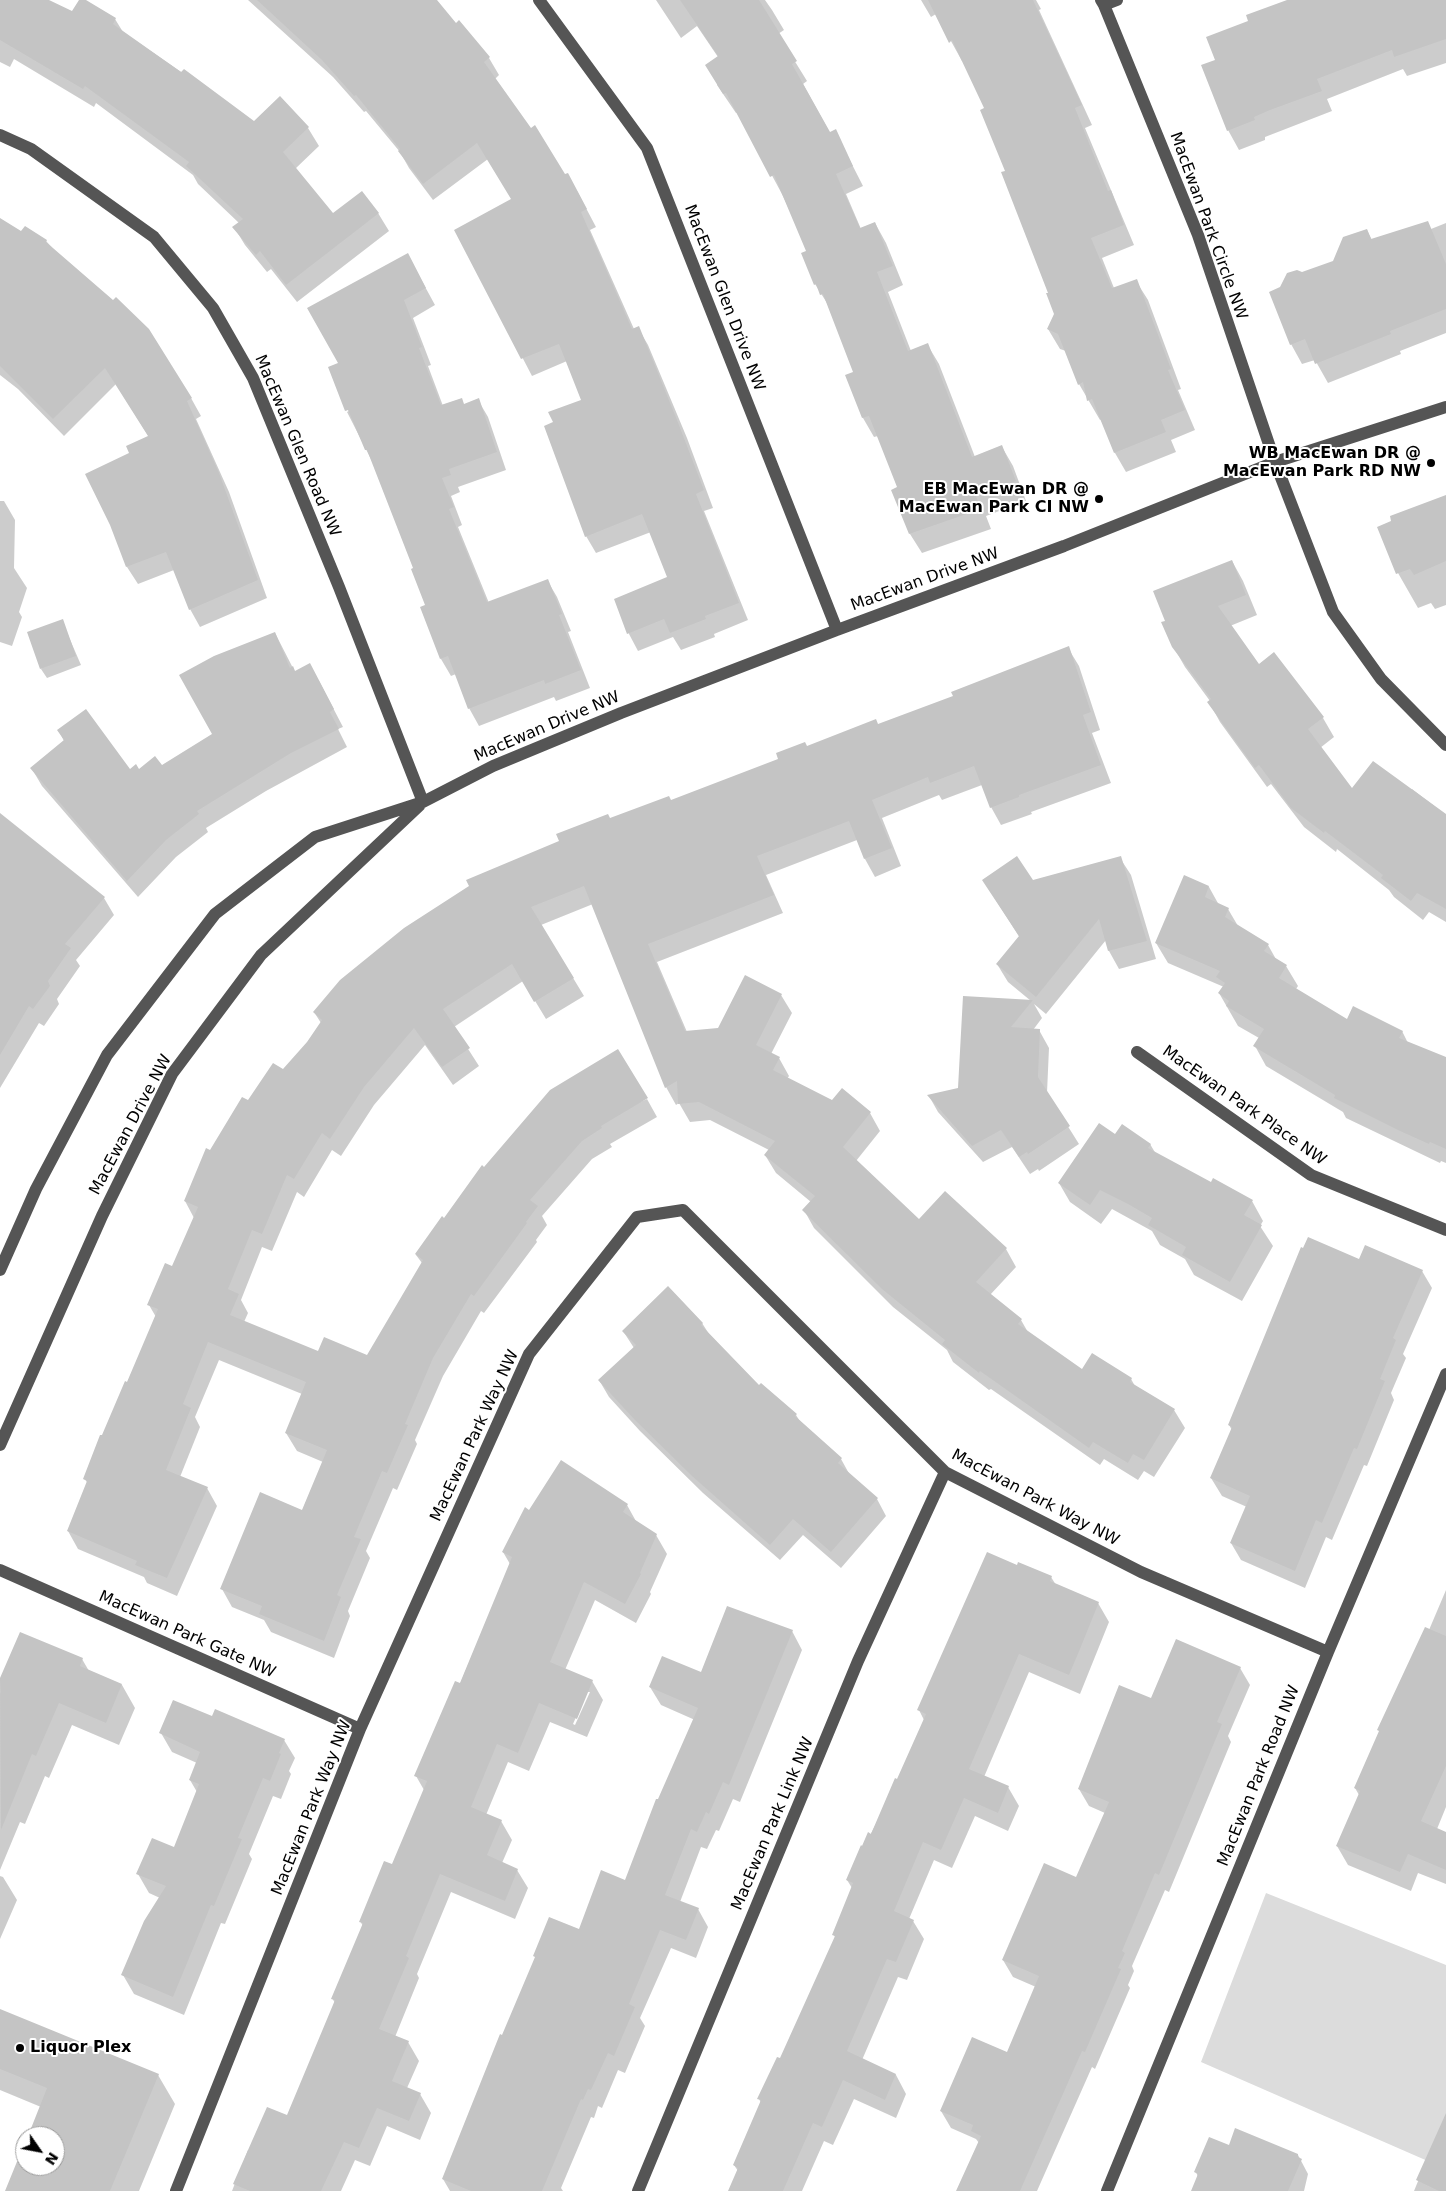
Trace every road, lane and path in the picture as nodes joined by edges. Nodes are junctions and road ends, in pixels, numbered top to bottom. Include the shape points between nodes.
1 (539, 0) edge
2 (1117, 0) edge
3 (1103, 2) edge
4 (0, 135) edge
5 (1446, 407) edge
6 (1275, 462) junction
7 (837, 630) junction
8 (1446, 745) edge
9 (423, 802) junction
10 (1137, 1052) dead end
11 (1446, 1230) edge
12 (0, 1270) edge
13 (1446, 1374) edge
14 (0, 1445) edge
15 (945, 1472) junction
16 (0, 1570) edge
17 (1328, 1652) junction
18 (360, 1729) junction
19 (176, 2191) edge
20 (638, 2191) edge
21 (1107, 2191) edge

1 - 7 street, MacEwan Glen Drive NW via 647,148
2 - 3 street, MacEwan Park Circle NW
3 - 6 street, MacEwan Park Circle NW via 1198,235
4 - 9 street, MacEwan Glen Road NW via 31,149 154,236 213,308 254,378
5 - 6 street, MacEwan Drive NW
6 - 7 street, MacEwan Drive NW via 1064,546
6 - 8 street via 1333,612 1381,679
7 - 9 street, MacEwan Drive NW via 502,762
9 - 12 street, MacEwan Drive NW via 316,837 215,914 107,1054 36,1189
9 - 14 street, MacEwan Drive NW via 261,955 172,1074 102,1216
10 - 11 street, MacEwan Park Place NW via 1311,1176
13 - 17 street, MacEwan Park Road NW
15 - 17 street, MacEwan Park Way NW via 1141,1572
15 - 18 street, MacEwan Park Way NW via 683,1210 637,1217 529,1354
15 - 20 street, MacEwan Park Link NW via 858,1661
16 - 18 street, MacEwan Park Gate NW
17 - 21 street, MacEwan Park Road NW
18 - 19 street, MacEwan Park Way NW

